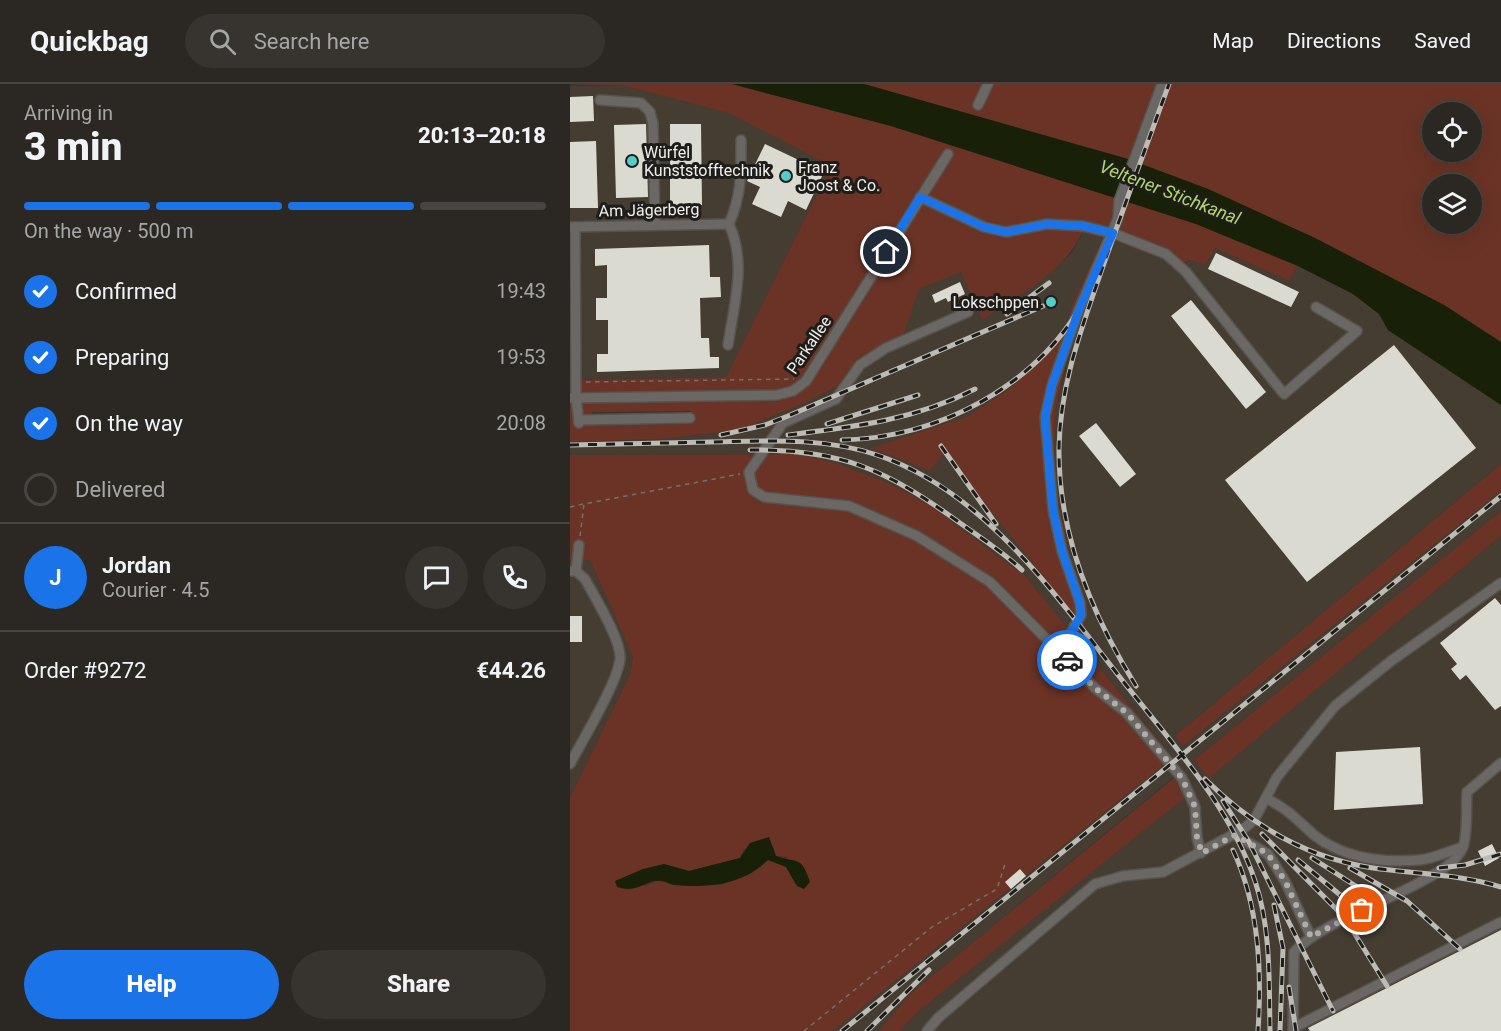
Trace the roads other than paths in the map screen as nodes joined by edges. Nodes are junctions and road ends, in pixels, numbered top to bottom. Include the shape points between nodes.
1 (988, 84) edge
2 (1162, 84) edge
3 (600, 100) dead end
4 (978, 105) dead end
5 (741, 140) dead end
6 (948, 154) dead end
7 (920, 197) junction
8 (729, 224) junction
9 (655, 225) junction
10 (572, 227) edge
11 (1113, 233) junction
12 (1316, 306) dead end
13 (573, 308) edge
14 (968, 312) dead end
15 (728, 345) dead end
16 (573, 398) edge
17 (690, 418) dead end
18 (579, 545) road end
19 (573, 571) edge
20 (1501, 583) edge
21 (1067, 660) junction
22 (1501, 763) edge
23 (570, 764) edge
24 (1267, 799) junction
25 (1235, 835) junction
26 (1463, 847) junction
27 (1202, 853) junction
28 (1501, 922) edge
29 (1311, 937) junction
30 (1293, 1030) edge
31 (927, 1031) edge

1 - 4 street
2 - 11 street via 1119,201
3 - 9 street via 641,103 650,112
5 - 8 street via 741,187
6 - 7 street, Parkallee
7 - 11 street via 984,227 1006,232 1047,224
7 - 16 street, Parkallee via 806,381 793,391 777,395
8 - 9 street, Am Jägerberg
8 - 15 street via 740,262
9 - 10 street, Am Jägerberg
10 - 13 street
11 - 12 street via 1166,254 1186,272 1284,393 1357,331
11 - 21 street via 1078,312 1045,417 1053,510 1080,603 1081,615 1066,641
13 - 16 street
14 - 21 street via 886,348 860,365 836,399 783,423 749,472 753,490 764,497 849,506 916,536 990,582
16 - 17 street via 579,421
18 - 19 street
19 - 23 street via 585,579 621,658
20 - 24 street via 1335,706 1277,777
21 - 27 street via 1127,713 1182,778 1195,807
22 - 26 street via 1467,792
24 - 25 street via 1251,824
24 - 26 street via 1286,807 1315,835 1338,850 1367,859 1420,860
25 - 27 street
25 - 29 street via 1268,854
26 - 29 street via 1436,874
27 - 31 street via 1163,872 1123,876 1095,884
28 - 30 street
29 - 30 street via 1294,952

